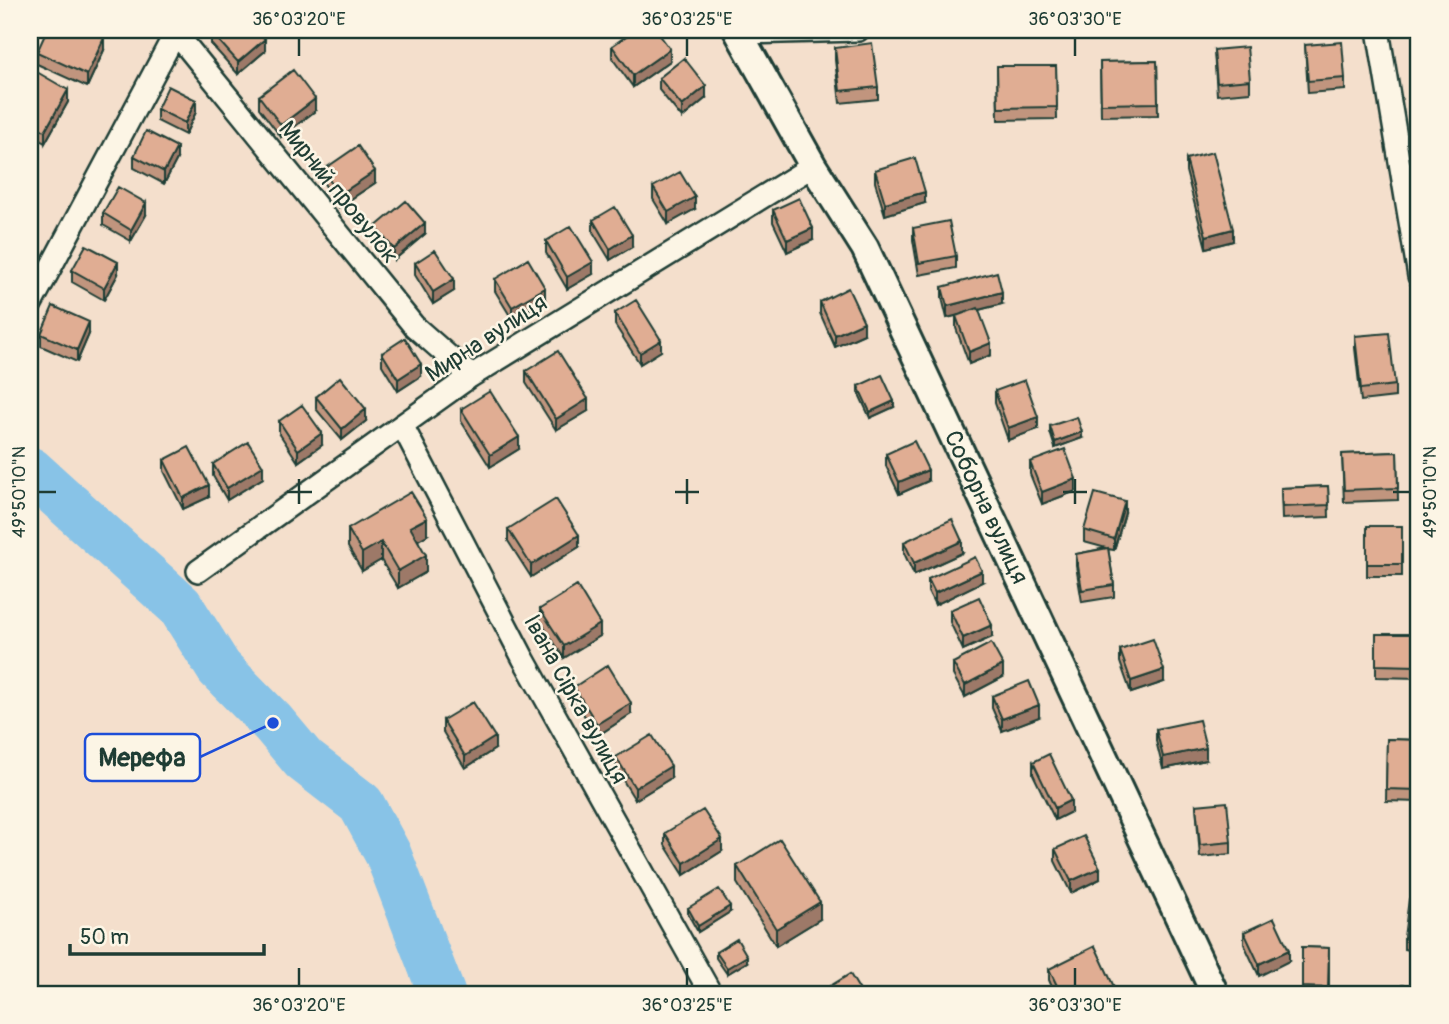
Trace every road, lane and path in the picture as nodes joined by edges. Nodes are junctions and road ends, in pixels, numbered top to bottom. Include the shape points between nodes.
1 (858, 30) edge
2 (1378, 30) edge
3 (176, 31) edge
4 (739, 32) edge
5 (813, 166) junction
6 (1419, 276) edge
7 (30, 306) edge
8 (471, 376) junction
9 (402, 425) junction
10 (198, 571) dead end
11 (711, 994) edge
12 (1215, 994) edge

1 - 4 street
2 - 6 street
3 - 7 street
3 - 8 street, Мирний провулок via 414,326
4 - 5 street, Соборна вулиця
5 - 8 street, Мирна вулиця
5 - 12 street, Соборна вулиця via 865,248
8 - 9 street, Мирна вулиця
9 - 10 street, Мирна вулиця
9 - 11 street, Івана Сірка вулиця via 523,658

